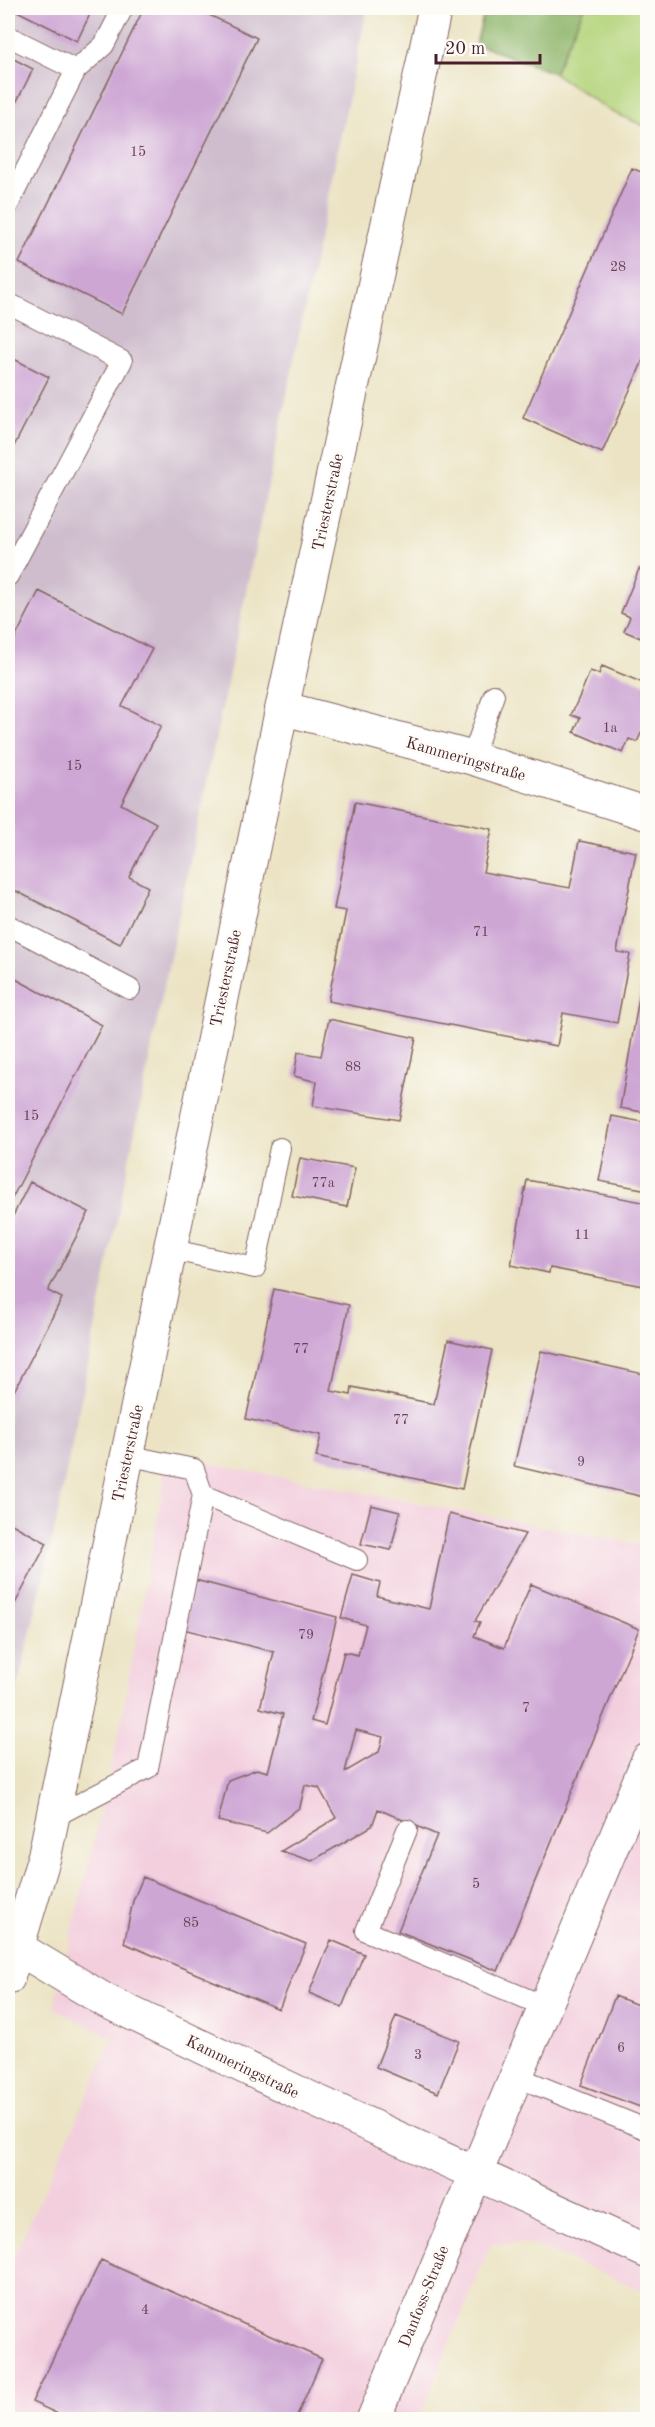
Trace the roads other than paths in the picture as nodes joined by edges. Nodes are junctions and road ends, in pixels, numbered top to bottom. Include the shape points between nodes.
1 (123, 8) edge
2 (435, 8) edge
3 (8, 36) edge
4 (76, 70) junction
5 (8, 205) edge
6 (8, 303) edge
7 (8, 576) edge
8 (494, 695) dead end
9 (282, 708) junction
10 (472, 758) junction
11 (648, 814) edge
12 (8, 926) edge
13 (130, 989) dead end
14 (280, 1148) dead end
15 (169, 1249) junction
16 (126, 1455) junction
17 (203, 1496) junction
18 (357, 1560) dead end
19 (648, 1760) edge
20 (52, 1818) junction
21 (407, 1830) dead end
22 (13, 1963) edge
23 (544, 2006) junction
24 (515, 2076) junction
25 (648, 2130) edge
26 (474, 2172) junction
27 (648, 2252) edge
28 (373, 2420) edge

1 - 4 lane via 104,45
2 - 9 main road, Triesterstraße
3 - 4 lane
4 - 5 lane
6 - 7 lane via 122,361
8 - 10 lane
9 - 10 main road, Kammeringstraße
9 - 15 main road, Triesterstraße
10 - 11 main road, Kammeringstraße
12 - 13 lane
14 - 15 lane via 255,1268
15 - 16 main road, Triesterstraße
16 - 17 lane via 194,1469
16 - 20 main road, Triesterstraße
17 - 18 lane
17 - 20 lane via 148,1768
19 - 23 main road
20 - 22 main road, Triesterstraße
21 - 23 lane via 366,1931
22 - 26 main road, Kammeringstraße via 106,2001
23 - 24 main road
24 - 25 lane
24 - 26 main road
26 - 27 main road, Kammeringstraße
26 - 28 main road, Danfoss-Straße

